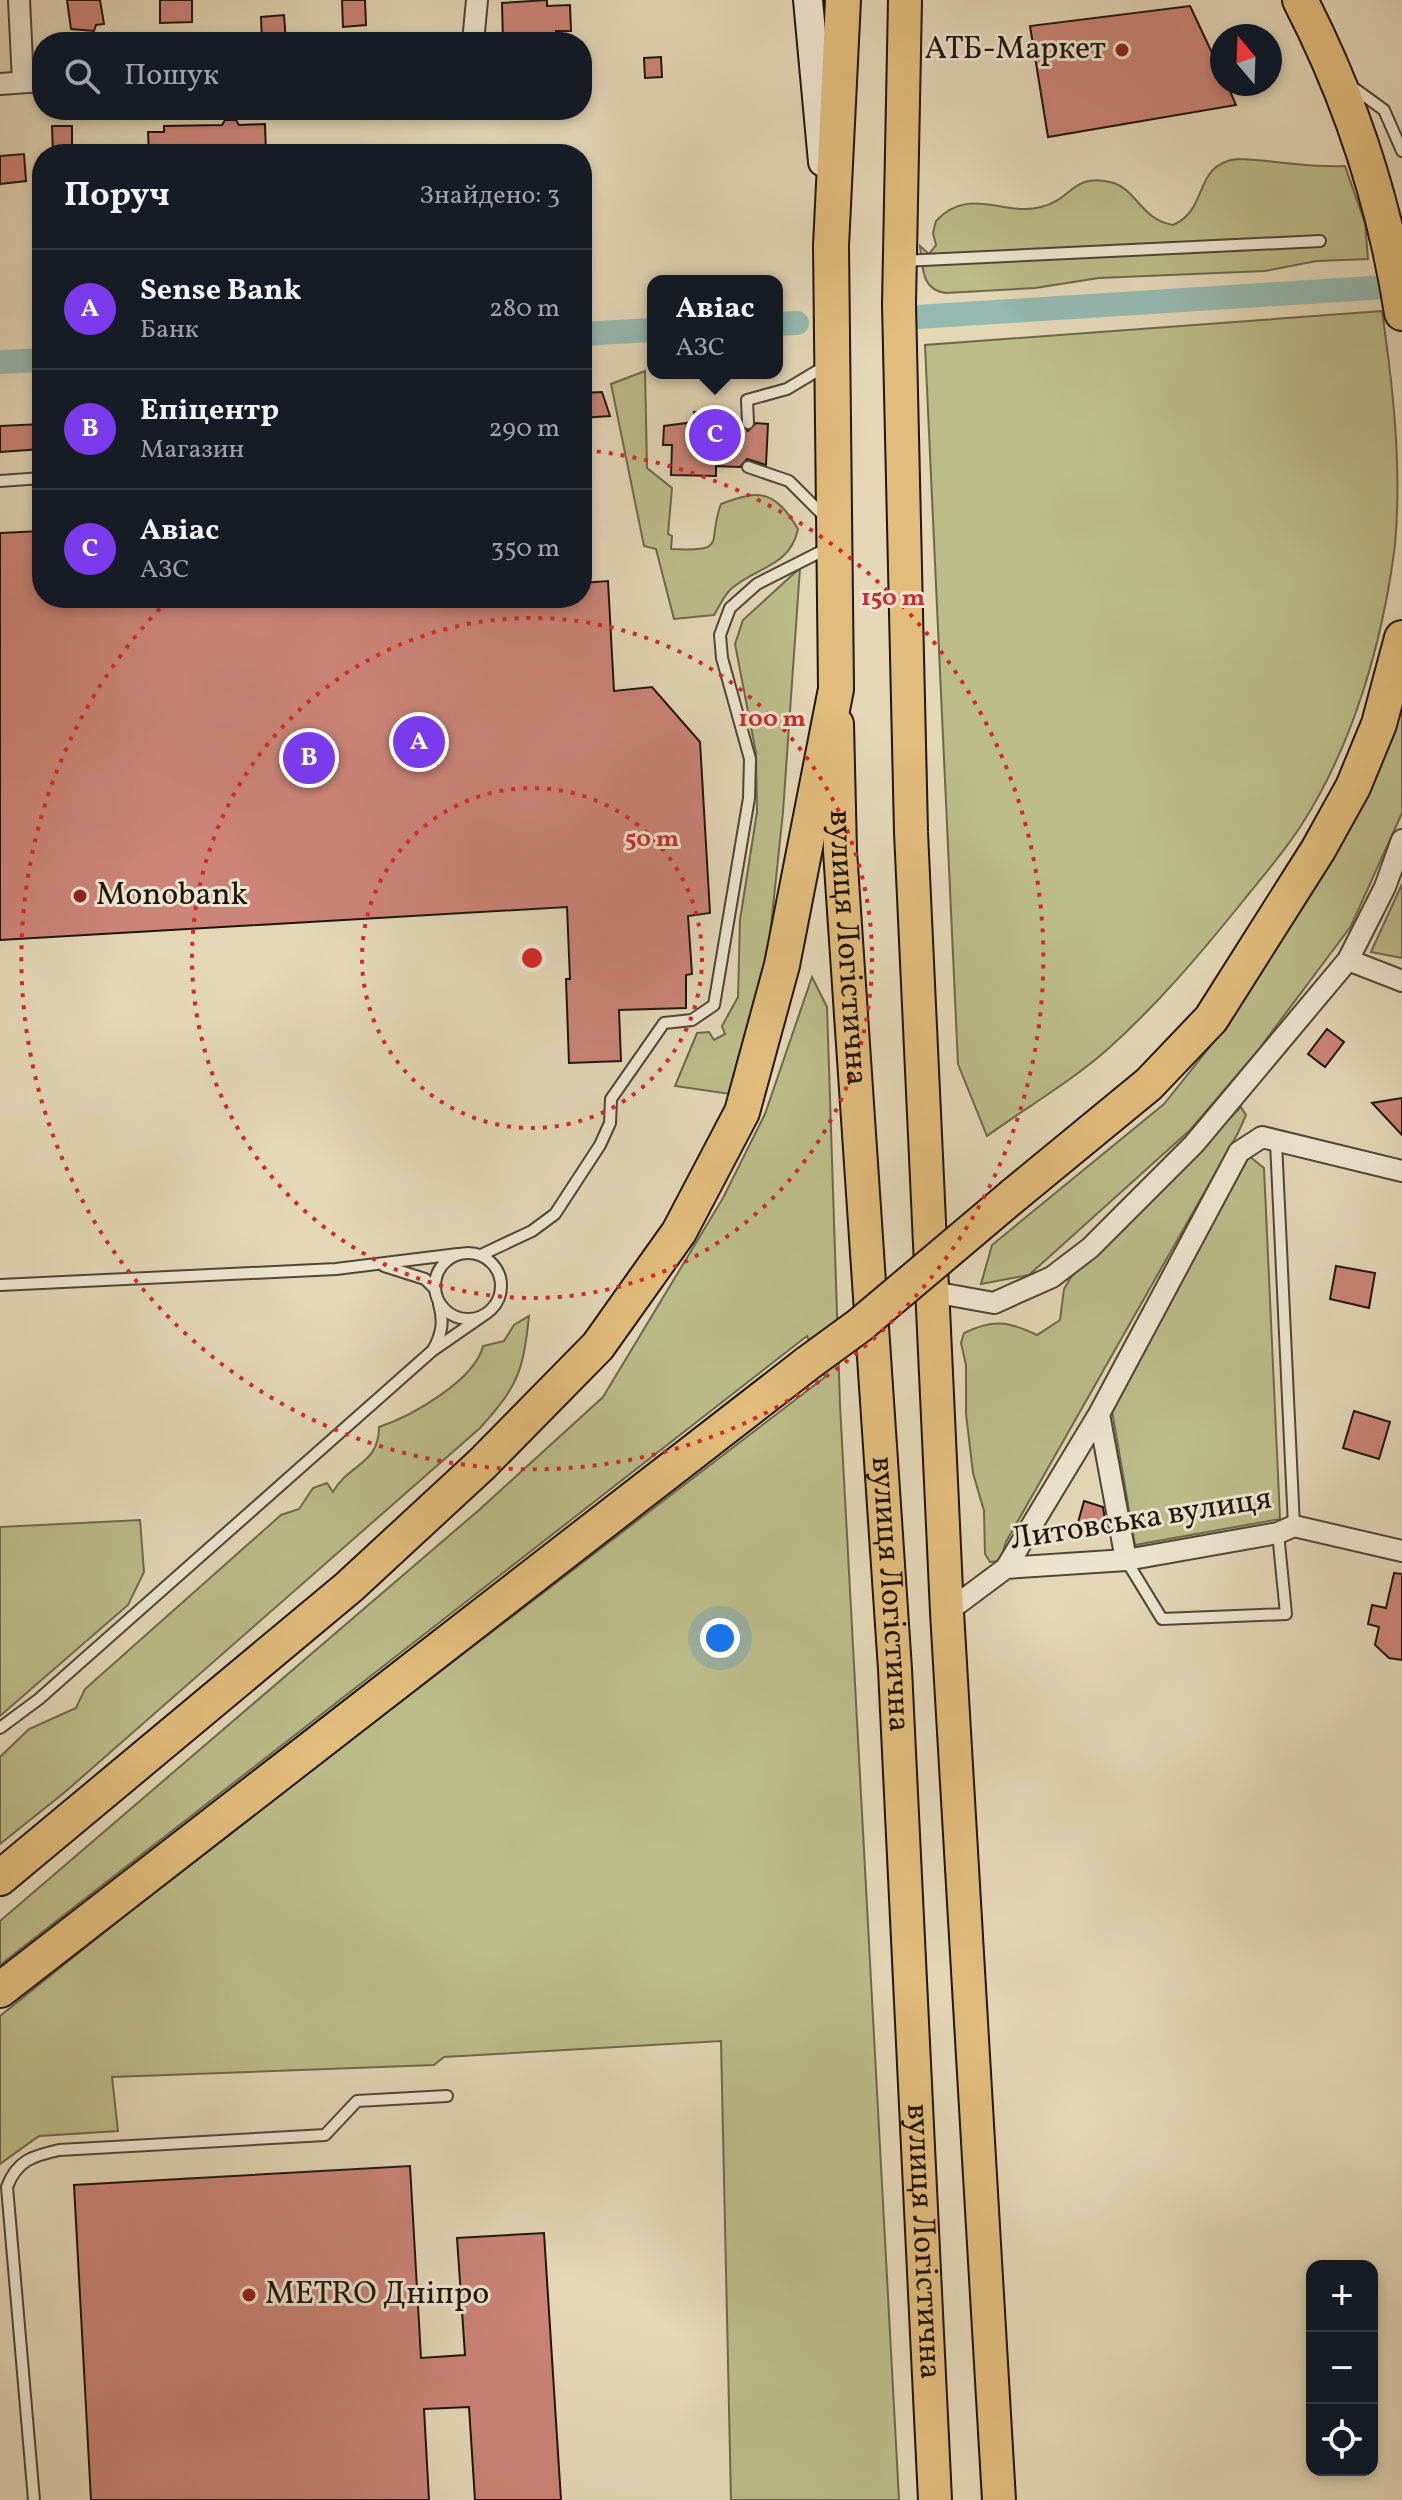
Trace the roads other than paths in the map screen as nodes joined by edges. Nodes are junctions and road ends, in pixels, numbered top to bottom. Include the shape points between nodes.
1 (19, 0) edge
2 (477, 0) edge
3 (808, 0) edge
4 (843, 0) edge
5 (905, 0) edge
6 (1300, 0) edge
7 (474, 32) edge
8 (1334, 74) junction
9 (32, 76) edge
10 (32, 82) edge
11 (0, 84) edge
12 (1402, 151) edge
13 (1320, 241) dead end
14 (831, 246) junction
15 (900, 261) junction
16 (1402, 313) edge
17 (832, 364) junction
18 (748, 423) dead end
19 (748, 467) dead end
20 (32, 479) edge
21 (0, 481) edge
22 (833, 535) junction
23 (1402, 638) edge
24 (836, 689) junction
25 (1402, 840) edge
26 (1348, 960) junction
27 (1402, 981) edge
28 (1276, 1142) junction
29 (1402, 1171) edge
30 (458, 1254) junction
31 (481, 1255) junction
32 (382, 1265) junction
33 (0, 1285) edge
34 (933, 1292) junction
35 (436, 1295) junction
36 (484, 1315) junction
37 (432, 1351) junction
38 (1099, 1414) junction
39 (1286, 1529) junction
40 (1402, 1551) edge
41 (1126, 1560) junction
42 (1006, 1568) junction
43 (947, 1612) junction
44 (0, 1728) edge
45 (0, 1878) edge
46 (0, 1990) edge
47 (447, 2096) dead end
48 (34, 2500) edge
49 (935, 2500) edge
50 (999, 2500) edge

1 - 9 street
2 - 7 street
3 - 14 main road
4 - 14 highway
5 - 15 main road
6 - 8 highway
8 - 12 lane via 1384,110
8 - 16 highway via 1356,123 1393,253
10 - 11 street
13 - 15 lane
14 - 17 highway
15 - 34 main road via 911,832
17 - 18 lane via 787,389 747,400
17 - 22 highway
19 - 22 lane via 789,481
20 - 21 lane
22 - 24 highway
22 - 31 lane via 730,608 720,635 750,759 749,798 714,1005 692,1020 664,1023 611,1099 605,1134 555,1214
23 - 46 highway, bridge via 1379,724 1353,787 1318,850 1211,1019 1149,1084 860,1325
24 - 45 highway via 782,965 742,1112 670,1244 598,1346 482,1464 349,1587
24 - 49 main road, вулиця Логістична via 840,851 895,1669
25 - 26 street
26 - 27 street
26 - 34 street via 1194,1144 1090,1248 1052,1277 994,1303
28 - 29 street
28 - 38 street via 1262,1137 1239,1152
28 - 39 lane
30 - 31 lane
30 - 32 lane
30 - 35 lane via 440,1267
31 - 36 lane via 501,1279 499,1299
32 - 33 lane
32 - 35 lane via 425,1279
34 - 43 main road
35 - 36 lane via 453,1316
35 - 37 lane via 442,1317
36 - 37 lane
37 - 44 lane
38 - 41 street
38 - 42 street
39 - 40 street, Литовська вулиця
39 - 41 street, Литовська вулиця
39 - 41 lane via 1286,1614 1162,1619
41 - 42 street, Литовська вулиця
42 - 43 street, Литовська вулиця
43 - 50 main road
47 - 48 lane via 357,2101 325,2135 59,2150 30,2156 13,2171 7,2187

